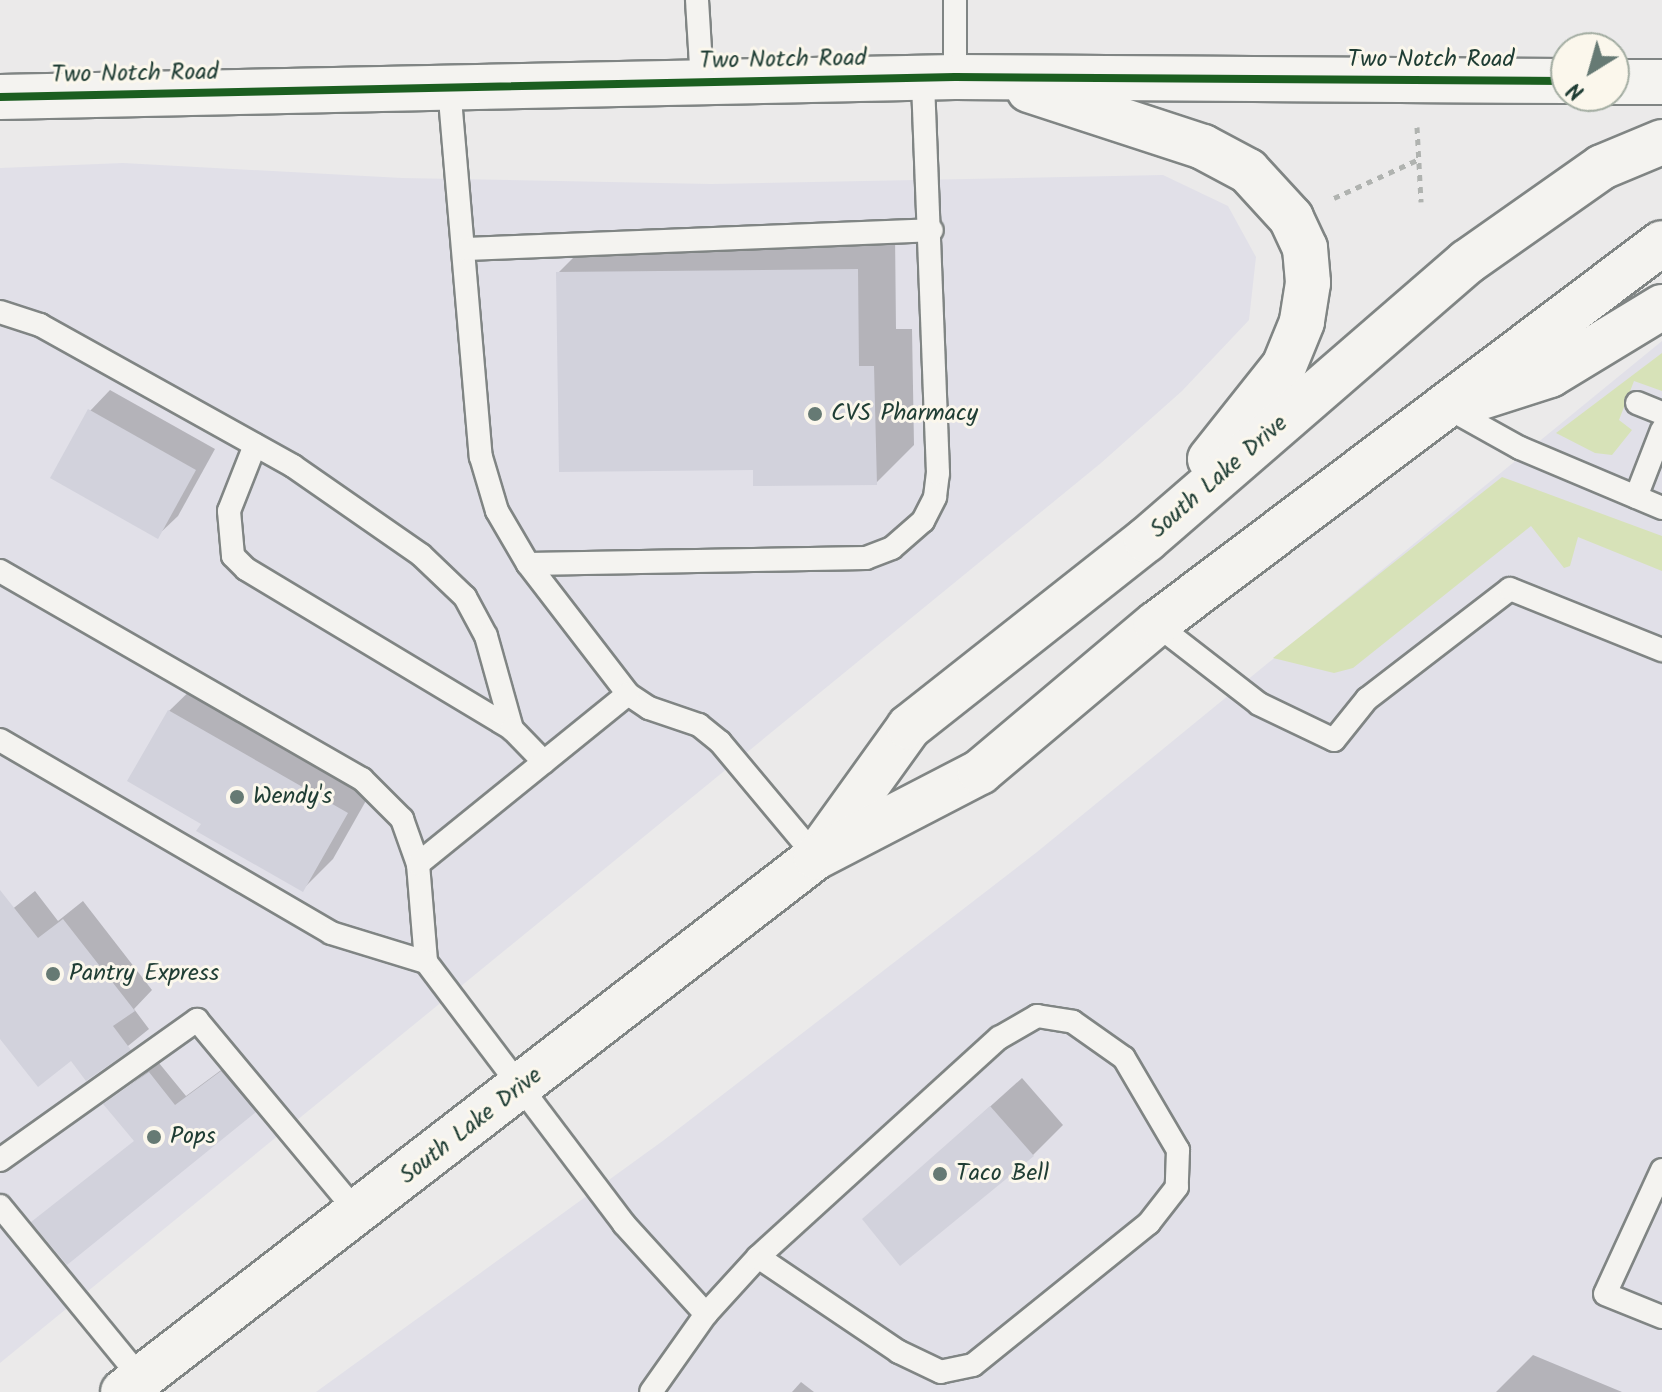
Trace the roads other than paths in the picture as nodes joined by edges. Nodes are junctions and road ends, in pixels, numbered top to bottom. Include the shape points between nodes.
1 (697, 0) edge
2 (955, 0) edge
3 (956, 77) junction
4 (702, 81) junction
5 (1550, 81) edge
6 (1630, 82) edge
7 (1662, 82) edge
8 (449, 87) junction
9 (0, 97) edge
10 (1662, 142) edge
11 (932, 230) junction
12 (1662, 243) edge
13 (465, 249) junction
14 (1662, 307) edge
15 (0, 312) edge
16 (1637, 403) dead end
17 (1446, 407) junction
18 (1662, 413) edge
19 (1662, 430) edge
20 (255, 445) junction
21 (1636, 497) junction
22 (1662, 508) edge
23 (1146, 540) junction
24 (528, 564) junction
25 (1, 575) edge
26 (1156, 624) junction
27 (1662, 650) edge
28 (628, 694) junction
29 (512, 729) junction
30 (0, 740) edge
31 (544, 762) junction
32 (816, 857) junction
33 (418, 864) junction
34 (426, 962) junction
35 (519, 1087) junction
36 (0, 1160) edge
37 (1662, 1170) edge
38 (0, 1206) edge
39 (358, 1213) junction
40 (758, 1257) junction
41 (706, 1314) junction
42 (1662, 1317) edge
43 (132, 1385) edge
44 (651, 1392) edge

1 - 4 lane
2 - 3 lane
3 - 4 main road, Two Notch Road
3 - 5 main road, Two Notch Road
3 - 11 lane
3 - 23 main road via 1203,147 1237,165 1274,197 1305,248 1308,283 1302,322 1284,366
4 - 8 main road, Two Notch Road
6 - 7 main road
8 - 9 main road, Two Notch Road
8 - 13 lane
10 - 23 main road, South Lake Drive via 1602,167 1467,262
11 - 13 lane
11 - 24 lane via 938,473 935,497 908,536 866,558
12 - 17 main road, South Lake Drive
13 - 24 lane via 487,488
14 - 17 main road via 1550,375
15 - 20 lane via 40,325
16 - 18 lane
17 - 21 lane via 1520,448
17 - 26 main road, South Lake Drive
19 - 21 lane
20 - 29 lane via 421,555 465,597 486,636
20 - 29 lane via 229,511 233,556 246,569
21 - 22 lane
23 - 32 main road, South Lake Drive via 909,727
24 - 28 lane
25 - 33 lane via 362,779 402,819
26 - 27 lane via 1259,704 1334,740 1367,699 1510,589
26 - 32 main road, South Lake Drive via 980,772
28 - 31 lane
28 - 32 lane via 649,708 699,725 720,742
29 - 31 lane
30 - 34 lane via 331,933
31 - 33 lane
32 - 35 main road, South Lake Drive
33 - 34 lane
34 - 35 lane
35 - 39 main road, South Lake Drive
35 - 41 lane via 624,1224
36 - 39 lane via 197,1020
37 - 42 lane via 1605,1294
38 - 43 lane
39 - 43 main road, South Lake Drive
40 - 40 lane via 999,1038 1037,1016 1073,1022 1124,1058 1178,1150 1177,1187 1149,1223 973,1365 941,1372 899,1352
40 - 41 lane
41 - 44 lane

